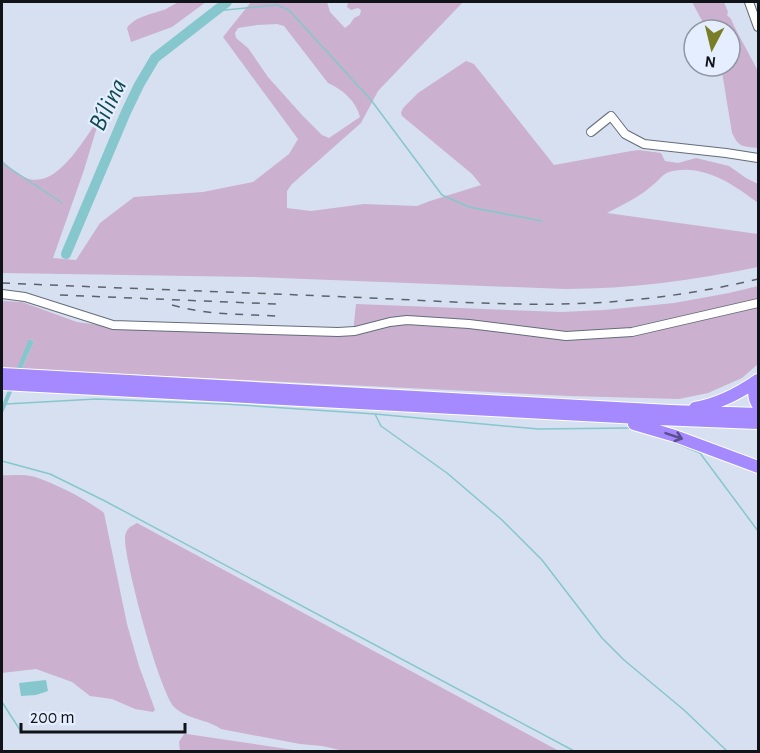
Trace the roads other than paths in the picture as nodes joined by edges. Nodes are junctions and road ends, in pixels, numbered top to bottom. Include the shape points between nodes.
1 (749, 2) edge
2 (759, 27) edge
3 (591, 132) dead end
4 (759, 158) edge
5 (2, 294) edge
6 (759, 303) edge
7 (2, 374) edge
8 (758, 380) edge
9 (59, 382) junction
10 (2, 384) edge
11 (759, 405) edge
12 (670, 411) junction
13 (759, 414) edge
14 (576, 415) junction
15 (759, 423) edge
16 (759, 467) edge

1 - 2 street
3 - 4 street via 611,116 625,134 644,144
5 - 6 street via 25,297 113,325 338,333 407,320 566,336 632,332
7 - 9 highway
8 - 11 highway via 754,399
8 - 12 highway via 717,403
9 - 10 highway
9 - 12 highway
9 - 14 highway
12 - 13 highway
14 - 15 highway
14 -> 16 highway via 640,425

